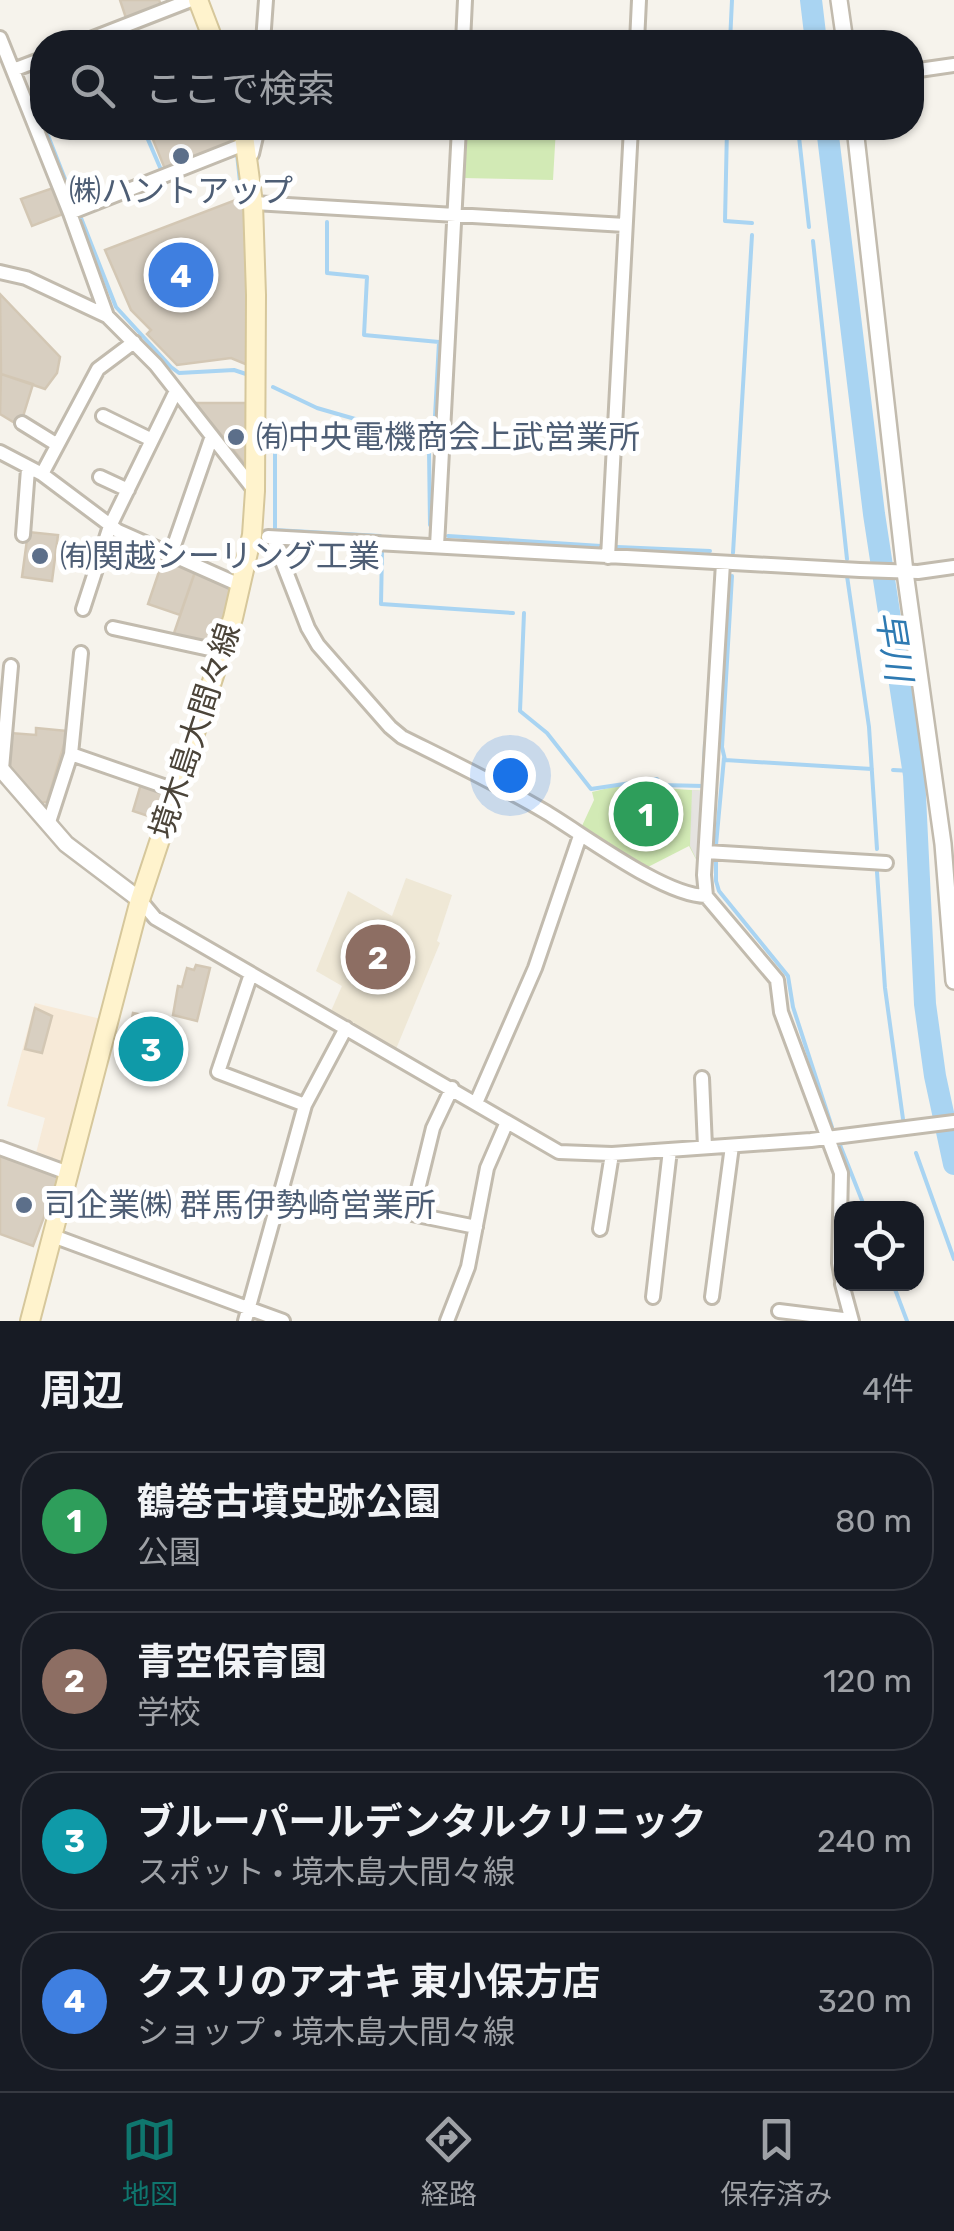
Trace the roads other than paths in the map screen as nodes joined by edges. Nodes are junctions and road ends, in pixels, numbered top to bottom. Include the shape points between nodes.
1 (191, 0) edge
2 (198, 0) edge
3 (266, 0) edge
4 (464, 0) edge
5 (639, 0) edge
6 (839, 0) edge
7 (114, 30) edge
8 (209, 30) edge
9 (264, 30) edge
10 (463, 30) edge
11 (638, 30) edge
12 (843, 30) edge
13 (0, 38) edge
14 (954, 64) edge
15 (924, 68) edge
16 (9, 73) edge
17 (30, 121) edge
18 (38, 140) edge
19 (233, 140) edge
20 (249, 140) edge
21 (458, 140) edge
22 (631, 140) edge
23 (856, 140) edge
24 (253, 203) junction
25 (70, 213) junction
26 (455, 216) junction
27 (626, 225) junction
28 (0, 272) edge
29 (106, 316) junction
30 (134, 342) junction
31 (176, 391) junction
32 (103, 416) dead end
33 (22, 423) dead end
34 (212, 436) junction
35 (152, 440) junction
36 (56, 444) junction
37 (0, 452) edge
38 (35, 472) junction
39 (100, 477) dead end
40 (128, 490) junction
41 (255, 491) junction
42 (110, 526) junction
43 (23, 536) dead end
44 (252, 536) junction
45 (273, 538) junction
46 (437, 546) junction
47 (171, 554) junction
48 (608, 557) junction
49 (723, 563) junction
50 (954, 567) edge
51 (902, 571) junction
52 (242, 586) junction
53 (83, 608) dead end
54 (113, 628) dead end
55 (222, 652) junction
56 (81, 653) dead end
57 (11, 666) dead end
58 (71, 754) junction
59 (1, 769) edge
60 (175, 790) junction
61 (49, 822) junction
62 (580, 836) junction
63 (706, 852) junction
64 (886, 864) dead end
65 (706, 896) junction
66 (140, 900) junction
67 (251, 974) junction
68 (954, 982) edge
69 (346, 1028) junction
70 (702, 1078) dead end
71 (452, 1088) junction
72 (476, 1104) junction
73 (305, 1105) junction
74 (508, 1122) junction
75 (954, 1122) edge
76 (827, 1138) junction
77 (732, 1146) junction
78 (0, 1148) edge
79 (706, 1148) junction
80 (670, 1150) junction
81 (612, 1154) junction
82 (68, 1173) junction
83 (840, 1201) edge
84 (476, 1227) junction
85 (600, 1229) dead end
86 (53, 1236) junction
87 (844, 1291) edge
88 (652, 1297) dead end
89 (712, 1297) dead end
90 (779, 1310) dead end
91 (246, 1314) edge
92 (851, 1320) edge
93 (30, 1321) edge
94 (283, 1321) edge
95 (446, 1321) edge

1 - 7 street
2 - 8 main road
3 - 9 street
4 - 10 street
5 - 11 street
6 - 12 street
13 - 16 street
14 - 15 street
16 - 17 street
18 - 25 street
19 - 25 street
20 - 24 main road, 境木島大間々線
21 - 26 street
22 - 27 street
23 - 51 street
24 - 26 street
24 - 41 main road, 境木島大間々線
25 - 29 street
26 - 27 street
26 - 46 street
27 - 48 street
28 - 29 street
29 - 30 street
30 - 31 street
30 - 36 street via 98,369
31 - 34 street
31 - 35 street
32 - 35 street
33 - 36 street
34 - 41 street
34 - 47 street
35 - 40 street
36 - 38 street
37 - 38 street
38 - 42 street
38 - 43 street
39 - 40 street
40 - 42 street
41 - 44 main road, 境木島大間々線
42 - 47 street
42 - 53 street
44 - 45 street
44 - 52 main road, 境木島大間々線
45 - 46 street
45 - 62 street via 308,628 390,727
46 - 48 street
47 - 52 street
48 - 49 street
49 - 51 street
49 - 63 street
50 - 51 street
51 - 68 street via 943,844
52 - 55 main road, 境木島大間々線
54 - 55 street
55 - 60 main road, 境木島大間々線
56 - 58 street
57 - 59 street
58 - 60 street
58 - 61 street
59 - 61 street
60 - 66 main road, 境木島大間々線
61 - 66 street via 66,844
62 - 65 street via 694,896
62 - 72 street
63 - 64 street
63 - 65 street
65 - 76 street via 777,980 781,1012
66 - 67 street via 155,918
66 - 82 main road, 境木島大間々線
67 - 69 street
67 - 73 street via 218,1072
69 - 71 street
69 - 73 street
70 - 79 street
71 - 72 street
71 - 84 street via 433,1128 412,1214
72 - 74 street
73 - 91 street
74 - 81 street via 559,1152
74 - 84 street via 487,1168
75 - 76 street
76 - 77 street
76 - 83 street via 841,1174
77 - 79 street
77 - 89 street
78 - 82 street
79 - 80 street
80 - 81 street
80 - 88 street
81 - 85 street
82 - 86 main road, 境木島大間々線
84 - 95 street
86 - 91 street
86 - 93 main road, 境木島大間々線
87 - 92 street
90 - 92 street
91 - 94 street

